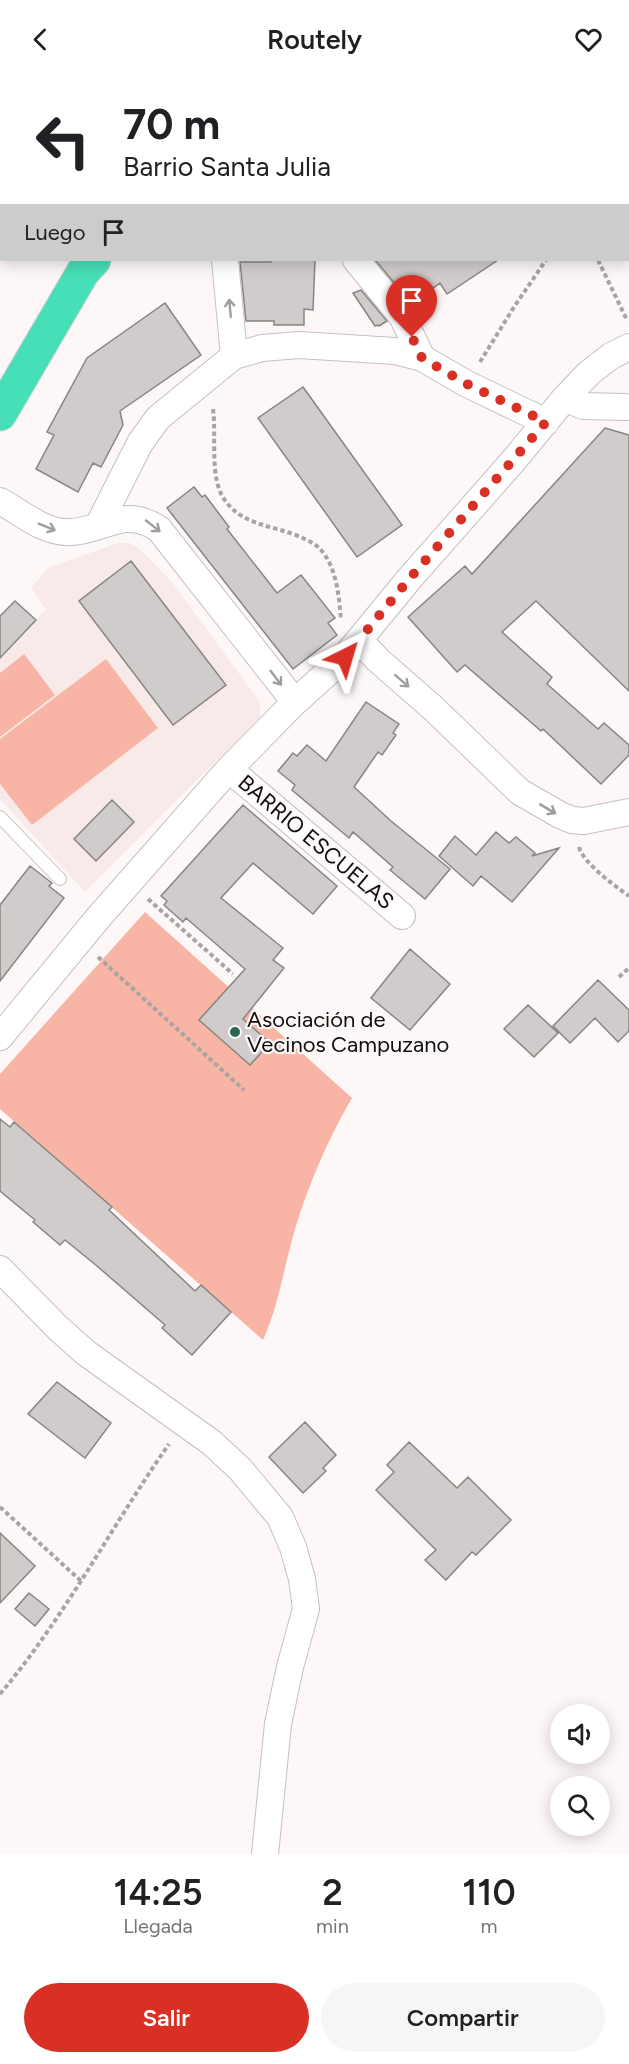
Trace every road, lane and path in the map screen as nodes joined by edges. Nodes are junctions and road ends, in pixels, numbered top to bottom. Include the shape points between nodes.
1 (93, 261) edge
2 (225, 261) edge
3 (358, 261) edge
4 (545, 261) edge
5 (598, 261) edge
6 (629, 323) edge
7 (629, 347) edge
8 (234, 356) junction
9 (422, 358) junction
10 (209, 376) junction
11 (467, 384) junction
12 (565, 398) junction
13 (625, 407) dead end
14 (0, 414) edge
15 (546, 422) junction
16 (0, 501) edge
17 (98, 526) junction
18 (352, 649) junction
19 (295, 702) junction
20 (229, 768) junction
21 (629, 812) edge
22 (0, 817) edge
23 (572, 820) junction
24 (60, 879) dead end
25 (129, 882) junction
26 (629, 896) edge
27 (402, 916) dead end
28 (79, 940) junction
29 (629, 968) edge
30 (233, 974) dead end
31 (619, 977) dead end
32 (0, 1036) edge
33 (243, 1090) dead end
34 (0, 1269) edge
35 (182, 1422) junction
36 (0, 1508) edge
37 (81, 1581) junction
38 (0, 1694) edge
39 (265, 1854) edge

1 - 14 highway
8 -> 2 street
3 - 9 street via 402,316
4 - 11 path
5 - 6 path
7 - 12 street, BARRIO ESCUELAS via 589,373
8 - 9 street via 262,348 299,345 395,351
8 - 10 street
9 - 11 street
10 - 17 street via 158,418 140,443
10 - 18 path via 215,424 215,477 226,503 246,519 296,536 320,549 331,567
11 - 15 street
12 - 13 street via 583,406
12 - 15 street, BARRIO ESCUELAS
15 - 18 street, BARRIO ESCUELAS
16 -> 17 street via 48,530 70,532
17 -> 19 street via 125,518 145,520 159,529
18 - 19 street, BARRIO ESCUELAS
18 -> 23 street via 378,660 512,785
19 - 20 street, BARRIO ESCUELAS
20 - 25 street, BARRIO ESCUELAS
20 - 27 street, BARRIO ESCUELAS
21 - 23 street
22 - 24 lane
23 - 26 path via 580,853
25 - 28 street, BARRIO ESCUELAS
25 - 30 path
28 - 32 street, BARRIO ESCUELAS
28 - 33 path
29 - 31 path
34 - 35 street via 86,1353
35 - 37 path
35 - 39 street via 240,1469 280,1517 302,1579 306,1609 278,1724
36 - 37 path
37 - 38 path via 46,1635

